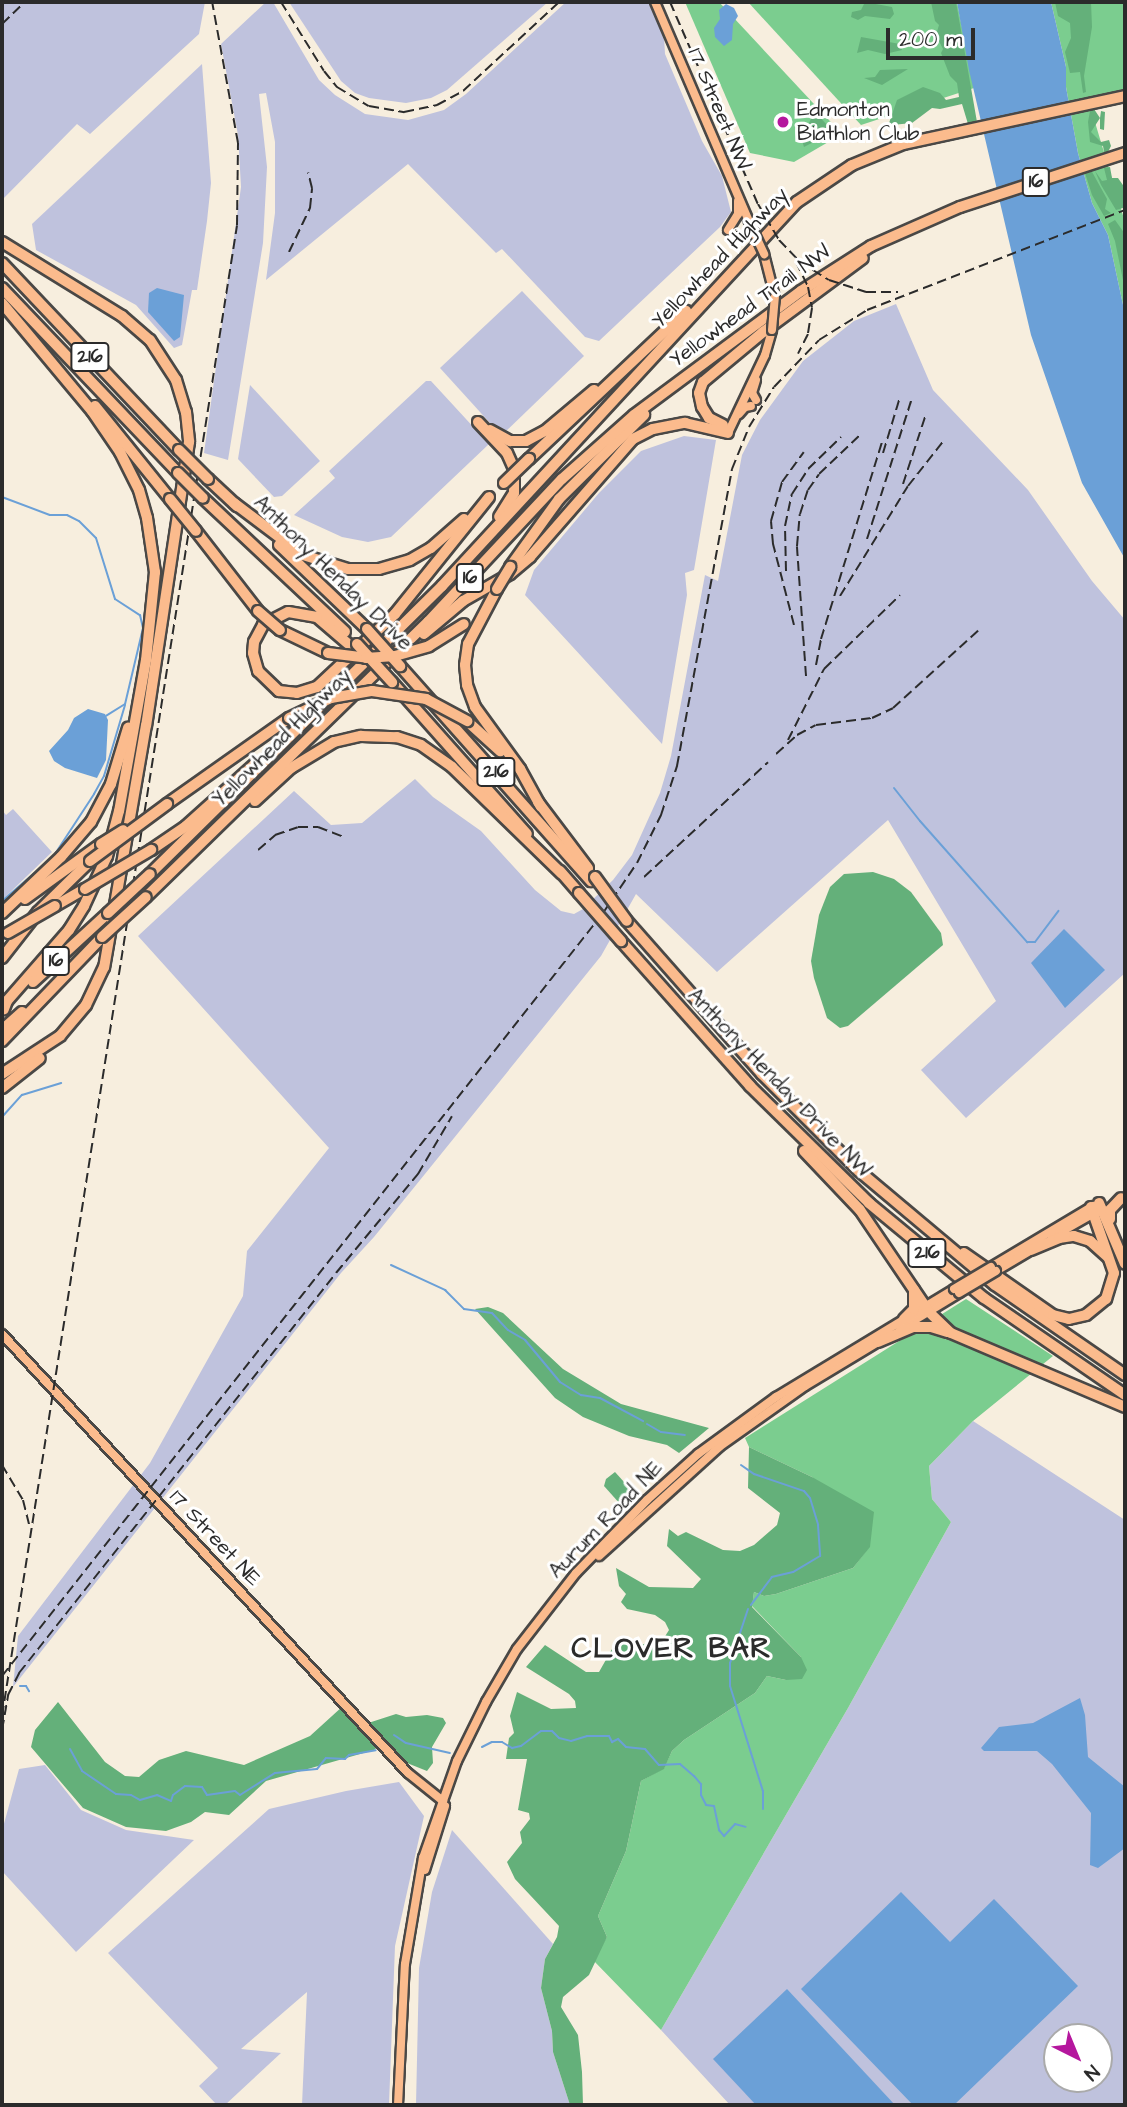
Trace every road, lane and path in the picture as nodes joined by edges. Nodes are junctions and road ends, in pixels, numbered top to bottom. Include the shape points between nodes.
1 (655, 2) edge
2 (1125, 96) edge
3 (1125, 153) edge
4 (737, 196) junction
5 (931, 218) junction
6 (752, 228) junction
7 (4, 244) edge
8 (753, 246) junction
9 (2, 263) edge
10 (2, 288) edge
11 (2, 303) edge
12 (17, 320) junction
13 (657, 339) junction
14 (723, 349) junction
15 (760, 365) junction
16 (728, 428) junction
17 (580, 463) joint
18 (489, 497) junction
19 (234, 503) junction
20 (497, 589) junction
21 (416, 611) junction
22 (355, 646) junction
23 (146, 660) junction
24 (357, 691) junction
25 (294, 731) junction
26 (170, 802) junction
27 (541, 807) junction
28 (205, 841) junction
29 (562, 874) junction
30 (593, 879) junction
31 (2, 913) edge
32 (2, 919) edge
33 (627, 921) joint
34 (5, 935) edge
35 (102, 937) junction
36 (2, 958) edge
37 (97, 986) junction
38 (3, 1010) edge
39 (2, 1030) edge
40 (2, 1041) edge
41 (2, 1074) edge
42 (750, 1086) junction
43 (2, 1088) edge
44 (1121, 1198) dead end
45 (1096, 1208) junction
46 (922, 1227) junction
47 (1111, 1227) junction
48 (1031, 1250) junction
49 (1113, 1264) junction
50 (1125, 1264) edge
51 (993, 1269) junction
52 (913, 1286) junction
53 (928, 1309) junction
54 (904, 1319) junction
55 (951, 1333) junction
56 (2, 1336) edge
57 (878, 1342) junction
58 (1125, 1375) edge
59 (1125, 1395) edge
60 (1125, 1407) edge
61 (449, 1781) junction
62 (431, 1789) junction
63 (444, 1799) junction
64 (437, 1813) junction
65 (418, 1889) junction
66 (398, 2105) edge

1 - 4 main road, 17 Street NW
2 - 8 highway, Yellowhead Highway / 16 via 903,144 837,174 797,202
3 - 5 highway, Yellowhead Trail NW / 16
4 - 6 main road, 17 Street NW
4 - 6 main road via 738,214 728,230 737,223
5 - 14 highway, Yellowhead Trail NW / 16 via 840,264
5 - 16 highway via 835,277 703,382 699,393 702,407 715,422
6 - 15 main road, 17 Street NW, bridge via 775,297 772,330
7 - 37 highway via 122,316 150,340 176,380 189,432 188,466 144,739 110,942
8 - 13 highway
8 - 21 highway, Yellowhead Highway / 16
9 - 19 highway, Anthony Henday Drive / 216, bridge
10 - 22 highway, Anthony Henday Drive / 216, bridge via 178,473
11 - 12 highway
12 - 20 highway, bridge via 114,427 258,611 280,630 328,653 395,656 429,646 464,624
12 - 23 highway via 109,435 138,490 155,572
13 - 18 highway, bridge
13 - 21 highway via 554,424 526,441 510,441 478,422 513,463 514,493 502,514
14 - 17 highway, Yellowhead Trail NW / 16 via 634,415
14 - 20 highway, bridge via 592,464 548,513
15 - 16 main road, 17 Street NW
15 - 16 main road via 752,393 754,403
16 - 24 highway via 685,423 653,429 633,439 523,563 463,601
17 - 24 highway, Yellowhead Highway / 16
18 - 19 highway via 422,554 362,570 332,566 303,555
18 - 22 highway via 396,614 317,687 297,693 279,691 258,671 253,653 263,625 288,612 317,617
19 - 30 highway, Anthony Henday Drive / 216, bridge via 367,629
20 - 27 highway via 468,643 467,685 475,706
21 - 25 highway, Yellowhead Highway / 16
22 - 29 highway, 216, bridge
23 - 31 highway via 117,769 98,810 61,857
23 - 38 highway via 119,811 100,875 69,930
24 - 28 highway, Yellowhead Highway / 16
25 - 34 highway, bridge via 186,826
25 - 38 highway, Yellowhead Highway / 16, bridge via 246,782
26 - 27 highway, bridge via 289,718 331,698 372,691 426,699 467,721 503,754
26 - 32 highway, bridge via 63,869
26 - 36 highway, bridge via 90,861 38,912
27 - 30 highway
28 - 29 highway via 312,754 334,741 383,735 421,745 443,760
28 - 35 highway, Yellowhead Highway / 16, bridge
29 - 42 highway, Anthony Henday Drive NW / 216, bridge
30 - 33 highway, Anthony Henday Drive / 216, bridge
33 - 46 highway, Anthony Henday Drive NW / 216 via 794,1107
35 - 39 highway, Yellowhead Highway / 16
35 - 40 highway
37 - 41 highway via 60,1036
37 - 43 highway via 89,1007 62,1040
42 - 52 highway via 765,1110 860,1210
42 - 59 highway, Anthony Henday Drive NW / 216 via 831,1168 936,1260 1033,1334
44 - 47 highway via 1110,1210
45 - 47 highway
45 - 48 main road
45 - 49 highway
45 - 51 main road
46 - 49 highway via 946,1239 1042,1309 1061,1317 1086,1315 1100,1306 1110,1291
46 - 58 highway, Anthony Henday Drive NW / 216 via 1024,1306
47 - 50 highway
48 - 49 highway via 1074,1236 1096,1245
48 - 51 main road
51 - 53 main road, Aurum Road NE, bridge
52 - 53 highway
52 - 54 highway via 914,1309
53 - 54 main road, Aurum Road NE
53 - 55 highway
53 - 57 main road, Aurum Road NE
54 - 61 main road, Aurum Road NE via 752,1412 690,1461 632,1516 576,1573 517,1649
55 - 57 highway via 914,1328
55 - 60 highway
56 - 62 main road, 17 Street NE via 400,1762
57 - 63 main road, Aurum Road NE via 719,1447 587,1567 512,1665 469,1742
61 - 62 main road
61 - 63 main road, Aurum Road NE
62 - 63 main road, 17 Street NE
62 - 64 main road
63 - 64 main road, Aurum Road NE
63 - 65 main road, Aurum Road NE
64 - 65 main road, Aurum Road NE
65 - 66 main road, Aurum Road NE via 405,1964

